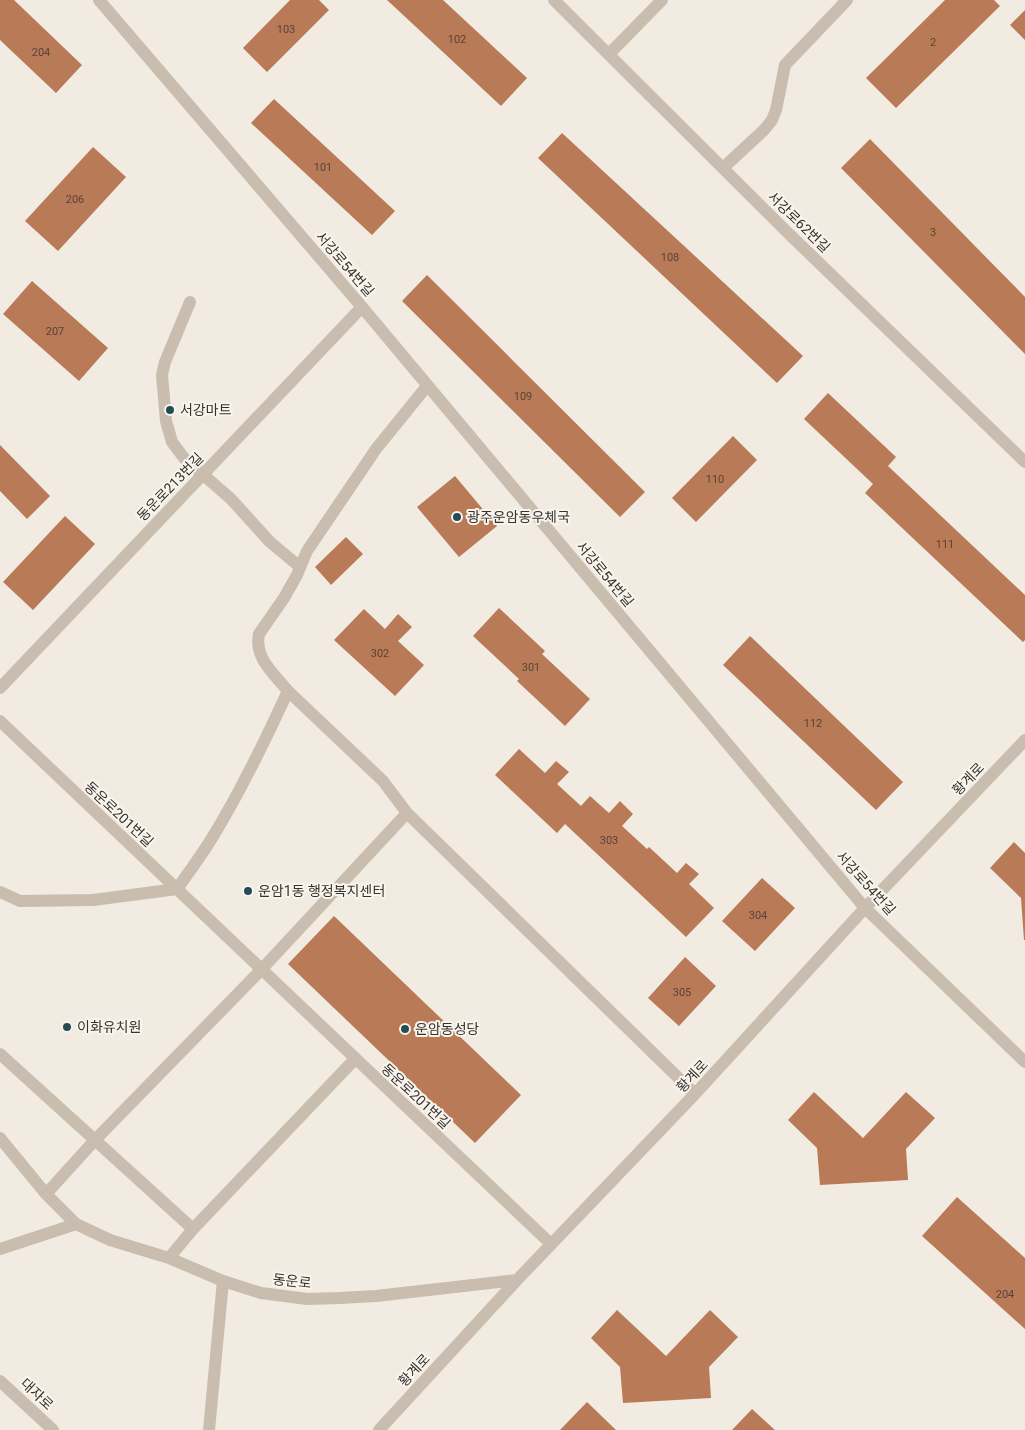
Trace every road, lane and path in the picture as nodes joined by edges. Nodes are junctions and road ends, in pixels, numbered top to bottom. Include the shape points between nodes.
1 (99, 0) edge
2 (554, 0) edge
3 (662, 0) edge
4 (847, 0) edge
5 (609, 54) junction
6 (723, 168) junction
7 (190, 302) dead end
8 (362, 307) junction
9 (427, 386) junction
10 (1025, 462) edge
11 (203, 474) junction
12 (300, 567) junction
13 (0, 688) edge
14 (288, 691) junction
15 (0, 721) edge
16 (1025, 740) edge
17 (407, 814) junction
18 (177, 889) junction
19 (0, 892) edge
20 (865, 908) junction
21 (261, 970) junction
22 (0, 1054) edge
23 (356, 1059) junction
24 (1025, 1062) edge
25 (695, 1094) junction
26 (0, 1138) edge
27 (95, 1140) junction
28 (46, 1194) junction
29 (76, 1224) junction
30 (193, 1229) junction
31 (551, 1244) junction
32 (0, 1249) edge
33 (169, 1258) junction
34 (517, 1280) junction
35 (223, 1281) junction
36 (0, 1381) edge
37 (53, 1430) edge
38 (209, 1430) edge
39 (379, 1430) edge

1 - 8 street, 서강로54번길
2 - 5 street, 서강로62번길
3 - 5 street
4 - 6 street via 785,65 772,120
5 - 6 street, 서강로62번길
6 - 10 street, 서강로62번길
7 - 11 street via 165,362 163,396 172,442 184,458
8 - 9 street, 서강로54번길
8 - 11 street, 동운로213번길
9 - 12 street via 376,450 306,551
9 - 20 street, 서강로54번길
11 - 12 street via 242,510 270,542
11 - 13 street, 동운로213번길
12 - 14 street via 284,598 259,634 258,641 262,662
14 - 17 street via 383,782
14 - 18 street via 232,803
15 - 18 street, 동운로201번길
16 - 20 street, 황계로
17 - 21 street
17 - 25 street
18 - 19 street via 93,900 20,901
18 - 21 street, 동운로201번길
20 - 24 street, 서강로54번길
20 - 25 street, 황계로
21 - 23 street, 동운로201번길
21 - 27 street
22 - 27 street
23 - 30 street
23 - 31 street, 동운로201번길
25 - 31 street, 황계로
26 - 28 street, 동운로
27 - 28 street
27 - 30 street
28 - 29 street, 동운로
29 - 32 street
29 - 33 street, 동운로 via 110,1240
30 - 33 street
31 - 34 street, 황계로
33 - 35 street, 동운로
34 - 35 street, 동운로 via 376,1296 307,1299 261,1293
34 - 39 street, 황계로
35 - 38 street
36 - 37 street, 대자로

